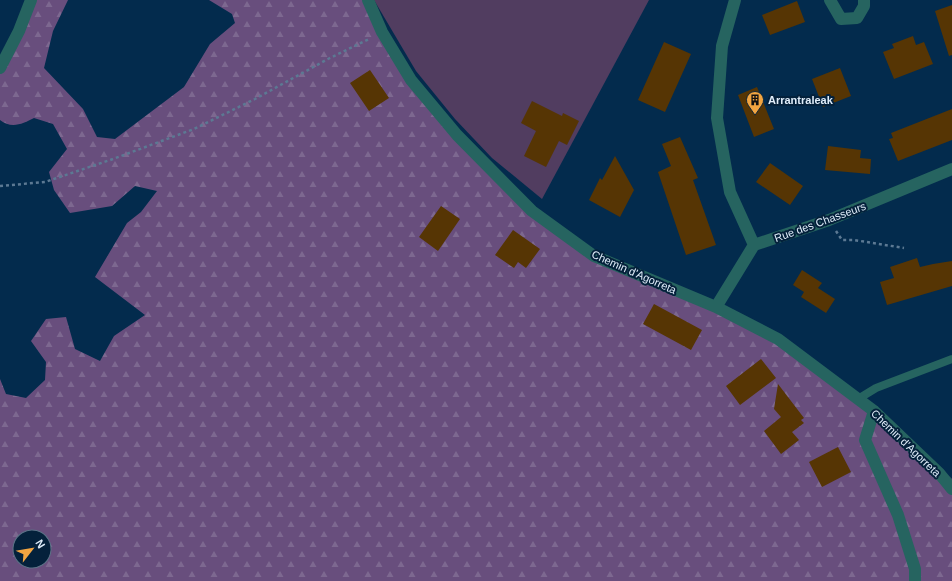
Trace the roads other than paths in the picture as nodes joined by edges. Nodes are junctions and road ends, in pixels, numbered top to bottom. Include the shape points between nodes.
1 (31, 0) edge
2 (368, 0) edge
3 (735, 0) edge
4 (830, 0) edge
5 (864, 0) edge
6 (0, 68) edge
7 (952, 169) edge
8 (754, 245) junction
9 (716, 307) junction
10 (952, 359) edge
11 (858, 399) junction
12 (874, 411) junction
13 (952, 489) edge
14 (915, 581) edge

1 - 6 street via 20,31
2 - 9 street, Chemin d'Agorreta via 382,32 412,80 457,134 532,211 594,256
3 - 8 street via 722,46 717,118 730,192
4 - 5 street via 841,19 857,18 864,6
7 - 8 street, Rue des Chasseurs via 829,220
8 - 9 street
9 - 11 street, Chemin d'Agorreta via 778,339
10 - 11 lane via 876,388
11 - 12 street, Chemin d'Agorreta
12 - 13 street, Chemin d'Agorreta via 939,473
12 - 14 street via 865,440 898,515 915,568

